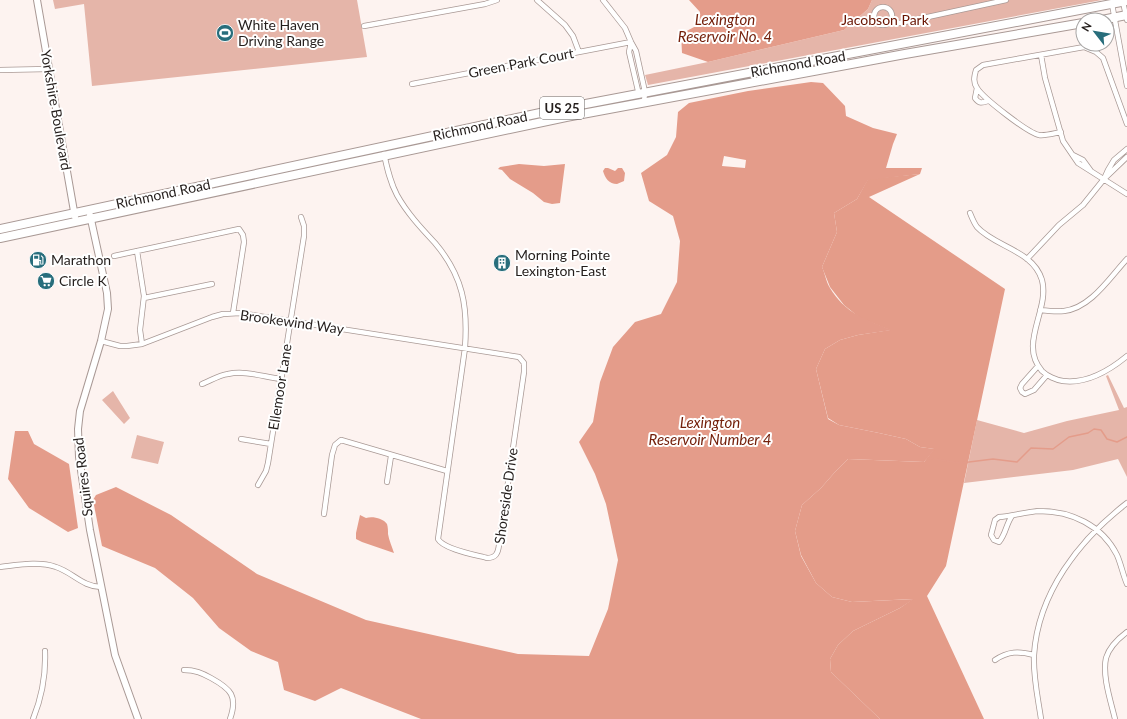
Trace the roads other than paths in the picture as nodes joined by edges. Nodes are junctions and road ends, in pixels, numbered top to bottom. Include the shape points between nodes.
1 (37, 0) edge
2 (497, 0) edge
3 (537, 0) edge
4 (602, 0) edge
5 (1006, 0) edge
6 (1125, 2) edge
7 (1112, 4) junction
8 (1113, 12) edge
9 (1127, 17) edge
10 (1115, 18) edge
11 (892, 20) junction
12 (1115, 23) edge
13 (1075, 24) edge
14 (364, 26) dead end
15 (631, 42) junction
16 (579, 52) junction
17 (1041, 55) junction
18 (0, 70) edge
19 (49, 70) junction
20 (412, 84) dead end
21 (1127, 86) edge
22 (977, 88) junction
23 (642, 93) junction
24 (988, 101) junction
25 (644, 102) junction
26 (1127, 124) edge
27 (1061, 132) junction
28 (382, 146) junction
29 (1127, 149) edge
30 (384, 155) junction
31 (1127, 157) edge
32 (1104, 179) junction
33 (1127, 194) edge
34 (970, 213) dead end
35 (90, 214) junction
36 (75, 217) junction
37 (301, 217) dead end
38 (0, 229) edge
39 (0, 238) edge
40 (137, 251) junction
41 (114, 256) dead end
42 (1027, 259) junction
43 (1127, 259) edge
44 (212, 284) dead end
45 (144, 298) junction
46 (1040, 310) junction
47 (233, 313) junction
48 (291, 321) junction
49 (101, 341) junction
50 (142, 344) junction
51 (465, 348) junction
52 (1127, 356) edge
53 (1038, 366) junction
54 (1047, 375) junction
55 (281, 379) junction
56 (202, 384) dead end
57 (241, 439) dead end
58 (271, 444) junction
59 (391, 456) junction
60 (447, 471) junction
61 (387, 482) dead end
62 (258, 485) dead end
63 (1127, 503) edge
64 (324, 514) dead end
65 (1012, 516) junction
66 (1097, 530) junction
67 (0, 566) edge
68 (1127, 584) edge
69 (101, 586) junction
70 (1127, 632) edge
71 (45, 652) dead end
72 (1034, 655) junction
73 (995, 660) dead end
74 (184, 670) dead end
75 (34, 719) edge
76 (138, 719) edge
77 (230, 719) edge
78 (1041, 719) edge
79 (1115, 719) edge

1 - 19 street, Yorkshire Boulevard
2 - 14 street
3 - 16 street via 565,24
4 - 15 street via 625,28
5 - 11 street via 900,23
6 - 7 highway, Richmond Road / US 25
6 - 9 street
7 - 8 street
7 - 23 highway, Richmond Road / US 25
9 - 10 highway
11 - 11 street via 888,24 880,25 874,19 874,13 881,7 887,8 892,14
12 - 21 street
13 - 25 highway, Richmond Road / US 25
15 - 16 street, Green Park Court
15 - 23 street via 636,51
15 - 23 street via 629,52
16 - 20 street, Green Park Court
17 - 22 street via 983,65 976,70 974,80
17 - 26 street via 1084,47 1096,52 1103,58
17 - 27 street
18 - 19 street
19 - 36 street, Yorkshire Boulevard
22 - 24 street
22 - 24 street via 975,98 978,102
23 - 25 street
23 - 28 highway, Richmond Road / US 25
24 - 27 street via 1030,132 1040,136
25 - 30 highway, Richmond Road / US 25
27 - 32 street via 1063,141 1073,155 1078,156
28 - 30 street, Shoreside Drive
28 - 35 highway, Richmond Road / US 25
29 - 32 street via 1114,160
30 - 35 highway, Richmond Road / US 25
30 - 51 street, Shoreside Drive via 397,194 408,212 442,252 458,280 466,310
31 - 32 street
32 - 33 street
32 - 42 street via 1083,205 1059,225
34 - 42 street via 977,226 984,232
35 - 36 highway, Richmond Road / US 25
35 - 49 street, Squires Road via 108,302
36 - 38 highway, Richmond Road / US 25
36 - 39 highway, Richmond Road / US 25
37 - 48 street, Ellemoor Lane via 304,236
40 - 41 street
40 - 45 street
40 - 47 street via 241,230 244,246
42 - 46 street via 1042,280
43 - 46 street via 1080,307 1064,311
44 - 45 street
45 - 50 street via 140,330
46 - 53 street via 1033,344
47 - 48 street, Brookewind Way
47 - 50 street, Brookewind Way via 212,316
48 - 51 street, Brookewind Way
48 - 55 street, Ellemoor Lane
49 - 50 street, Brookewind Way via 127,346
49 - 69 street, Squires Road via 80,411 78,441 82,486
51 - 60 street, Shoreside Drive
51 - 60 street, Shoreside Drive via 520,357 524,363 500,545 493,558 448,547 439,541
52 - 54 street via 1106,372 1084,379 1069,382
53 - 54 street
53 - 54 street via 1022,384 1022,392 1026,394 1034,390
55 - 56 street via 232,373
55 - 58 street, Ellemoor Lane
57 - 58 street
58 - 62 street, Ellemoor Lane via 266,471
59 - 60 street
59 - 61 street
59 - 64 street via 338,441 332,455
63 - 66 street
65 - 65 street via 999,517 995,520 991,534 994,540 999,542 1004,537
65 - 66 street via 1038,511 1056,512 1078,518
66 - 68 street via 1109,541 1118,556
66 - 72 street via 1058,577 1041,618
67 - 69 street via 48,565 62,569 88,584
69 - 76 street, Squires Road via 115,656
70 - 79 street via 1106,657 1105,671
71 - 75 street via 43,688
72 - 73 street via 1018,651 1002,655
72 - 78 street
74 - 77 street via 199,672 230,691 233,705

